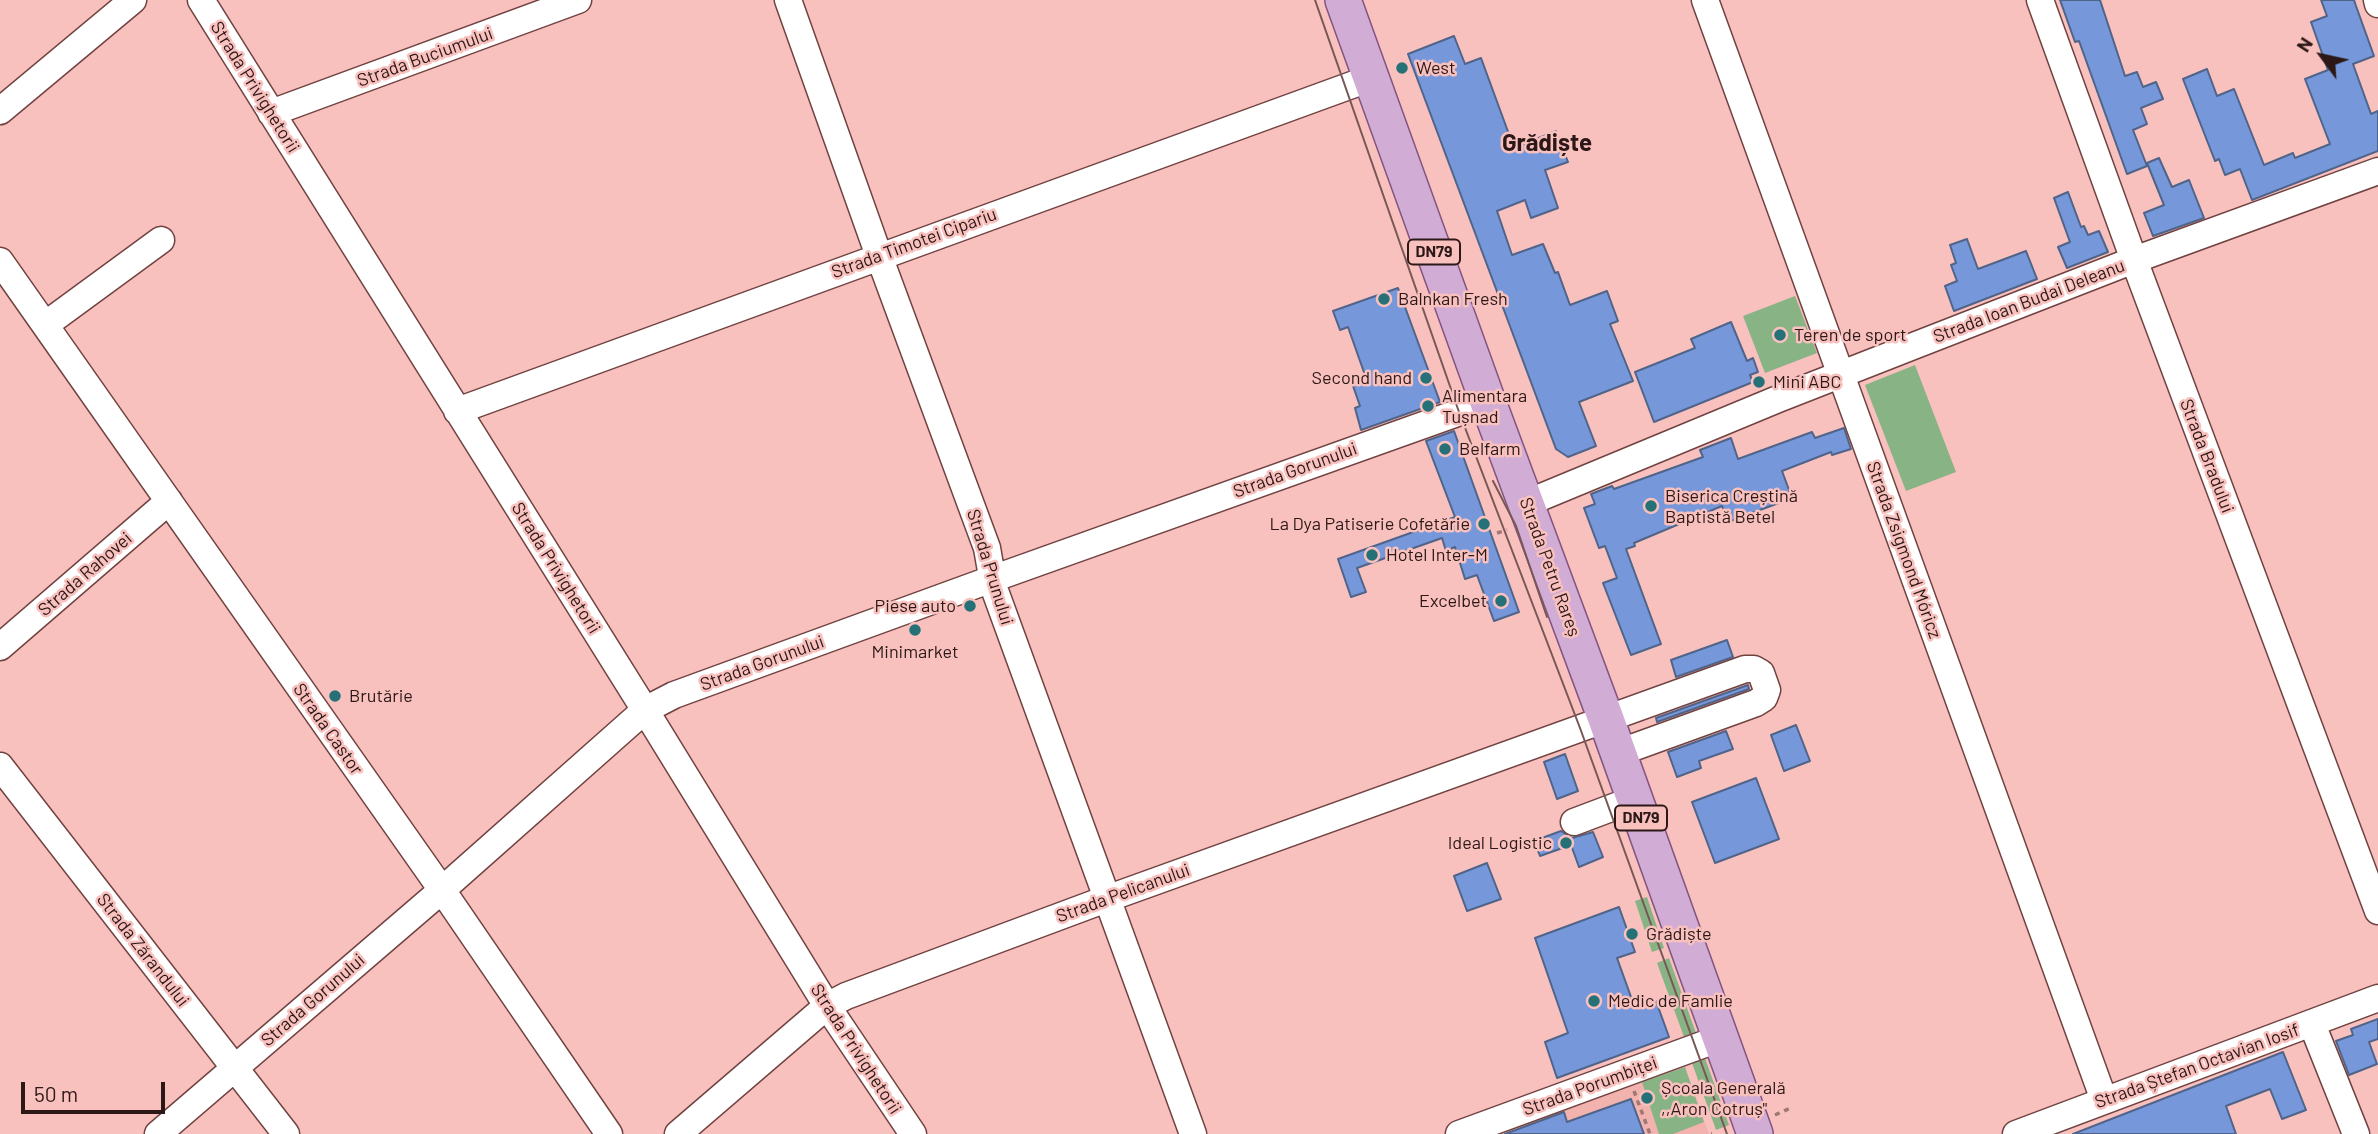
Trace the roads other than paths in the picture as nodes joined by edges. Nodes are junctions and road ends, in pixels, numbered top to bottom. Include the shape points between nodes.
1 (133, 0) edge
2 (201, 0) edge
3 (578, 0) edge
4 (788, 0) edge
5 (1343, 0) edge
6 (1705, 0) edge
7 (2040, 0) edge
8 (1371, 78) junction
9 (0, 111) edge
10 (271, 113) junction
11 (2378, 171) edge
12 (161, 240) dead end
13 (879, 256) junction
14 (2134, 260) junction
15 (0, 261) edge
16 (45, 325) junction
17 (1840, 374) junction
18 (1488, 402) junction
19 (457, 411) junction
20 (169, 501) junction
21 (1527, 503) junction
22 (992, 579) junction
23 (0, 647) edge
24 (645, 710) junction
25 (1606, 719) junction
26 (1618, 753) junction
27 (0, 766) edge
28 (1634, 799) junction
29 (1574, 822) dead end
30 (442, 890) junction
31 (1109, 898) junction
32 (2378, 911) edge
33 (2378, 998) edge
34 (827, 1006) junction
35 (2312, 1024) junction
36 (1721, 1038) junction
37 (234, 1068) junction
38 (2104, 1100) junction
39 (1762, 1126) edge
40 (158, 1134) edge
41 (286, 1134) edge
42 (609, 1134) edge
43 (678, 1134) edge
44 (913, 1134) edge
45 (1193, 1134) edge
46 (1459, 1134) edge
47 (2016, 1134) edge
48 (2356, 1134) edge

1 - 9 street
2 - 10 street, Strada Privighetorii
3 - 10 street, Strada Buciumului
4 - 13 street, Strada Prunului
5 - 8 main road, Strada Petru Rareș / DN79
6 - 17 street, Strada Zsigmond Móricz
7 - 14 street, Strada Bradului
8 - 13 street, Strada Timotei Cipariu
8 - 18 main road, Strada Petru Rareș / DN79
10 - 19 street, Strada Privighetorii
11 - 14 street, Strada Ioan Budai Deleanu
12 - 16 street
13 - 19 street, Strada Timotei Cipariu
13 - 22 street, Strada Prunului via 987,548
14 - 17 street, Strada Ioan Budai Deleanu
14 - 32 street, Strada Bradului
15 - 16 street, Strada Castor
16 - 20 street, Strada Castor
17 - 21 street, Strada Ioan Budai Deleanu
17 - 38 street, Strada Zsigmond Móricz
18 - 21 main road, Strada Petru Rareș / DN79
18 - 22 street, Strada Gorunului
19 - 24 street, Strada Privighetorii
20 - 23 street, Strada Rahovei
20 - 30 street, Strada Castor
21 - 25 main road, Strada Petru Rareș / DN79
22 - 24 street, Strada Gorunului via 674,695
22 - 31 street, Strada Prunului
24 - 30 street, Strada Gorunului
24 - 34 street, Strada Privighetorii
25 - 26 main road, Strada Petru Rareș / DN79
25 - 26 street, Strada Pelicanului via 1745,669 1761,673 1767,690 1756,704
25 - 31 street, Strada Pelicanului
26 - 28 main road, Strada Petru Rareș / DN79
27 - 37 street, Strada Zărandului
28 - 29 street
28 - 36 main road, Strada Petru Rareș / DN79
30 - 37 street, Strada Gorunului
30 - 42 street, Strada Castor
31 - 34 street, Strada Pelicanului
31 - 45 street, Strada Prunului
33 - 35 street, Strada Ștefan Octavian Iosif
34 - 43 street, Strada Pelicanului
34 - 44 street, Strada Privighetorii
35 - 38 street, Strada Ștefan Octavian Iosif
35 - 48 street
36 - 39 main road, Strada Petru Rareș / DN79
36 - 46 street, Strada Porumbiței via 1630,1079
37 - 40 street, Strada Gorunului
37 - 41 street, Strada Zărandului
38 - 47 street, Strada Ștefan Octavian Iosif

